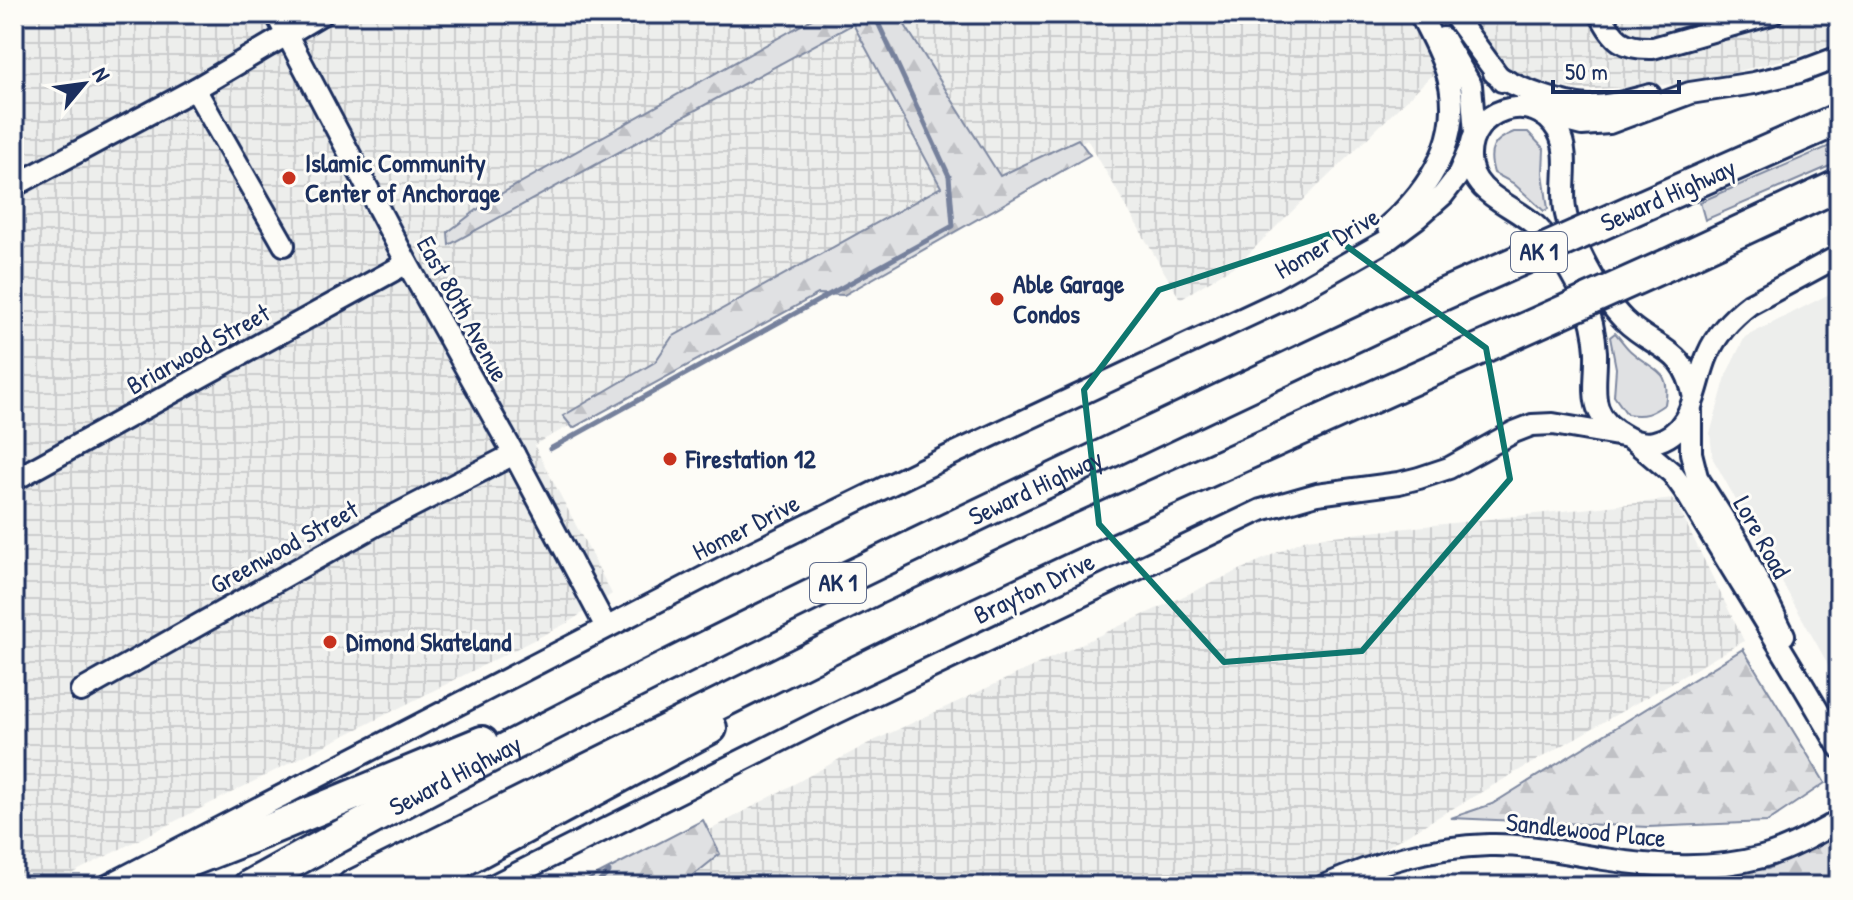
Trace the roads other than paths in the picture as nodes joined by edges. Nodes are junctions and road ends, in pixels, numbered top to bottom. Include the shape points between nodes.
1 (276, 14) edge
2 (322, 14) edge
3 (1420, 14) edge
4 (1427, 14) edge
5 (1453, 14) edge
6 (1772, 14) edge
7 (1603, 18) edge
8 (287, 33) junction
9 (1839, 57) edge
10 (1494, 73) junction
11 (195, 89) junction
12 (1690, 93) junction
13 (1537, 112) junction
14 (1839, 119) edge
15 (1472, 141) junction
16 (1839, 185) edge
17 (14, 186) edge
18 (284, 245) dead end
19 (1839, 256) edge
20 (407, 263) junction
21 (1336, 269) junction
22 (1692, 404) junction
23 (1628, 438) junction
24 (514, 454) junction
25 (14, 480) edge
26 (1065, 536) junction
27 (606, 627) junction
28 (694, 654) junction
29 (1805, 687) junction
30 (81, 691) dead end
31 (1839, 747) edge
32 (1839, 821) edge
33 (107, 886) edge
34 (126, 886) edge
35 (249, 886) edge
36 (353, 886) edge
37 (416, 886) edge
38 (492, 886) edge
39 (1324, 886) edge

1 - 8 street, East 80th Avenue
2 - 8 street
3 - 21 street via 1449,80 1452,110 1444,152 1417,198
4 - 15 street, Lore Road via 1473,91
5 - 10 street
6 - 7 street via 1634,49 1619,42
8 - 11 street
8 - 20 street, East 80th Avenue
9 - 12 street via 1754,83
10 - 12 street via 1518,87 1587,106
10 - 13 street
11 - 17 street
11 - 18 street
12 - 13 street via 1596,125 1568,123
13 - 15 street via 1503,109 1490,116
13 - 22 street via 1556,128 1564,145 1564,205 1583,256 1625,321 1677,358 1690,381
14 - 28 highway, Seward Highway / AK 1, bridge via 1435,298
15 - 21 street, Homer Drive via 1457,177 1434,204 1386,241
15 - 23 street, Lore Road via 1471,169 1477,182 1539,229 1583,299 1595,338 1595,402 1602,418
16 - 26 highway, Seward Highway / AK 1, bridge
19 - 22 street via 1750,304 1728,322 1708,353
20 - 24 street, East 80th Avenue
20 - 25 street, Briarwood Street
21 - 27 street, Homer Drive via 1254,314 955,453
22 - 23 street via 1681,425 1665,438 1650,443
22 - 29 street, Lore Road via 1691,453 1697,477 1748,560
23 - 29 street, Lore Road via 1672,473 1685,491
23 - 38 street, Brayton Drive via 1532,425 1419,478 1317,494 1261,510 850,706
24 - 27 street, East 80th Avenue
24 - 30 street, Greenwood Street
26 - 36 highway, Seward Highway / AK 1
26 - 37 highway
27 - 33 street, Homer Drive
28 - 34 highway
28 - 35 highway, Seward Highway / AK 1
29 - 31 street, Lore Road
32 - 39 street, Sandlewood Place via 1763,857 1709,866 1655,866 1549,848 1490,845 1433,849 1391,859

